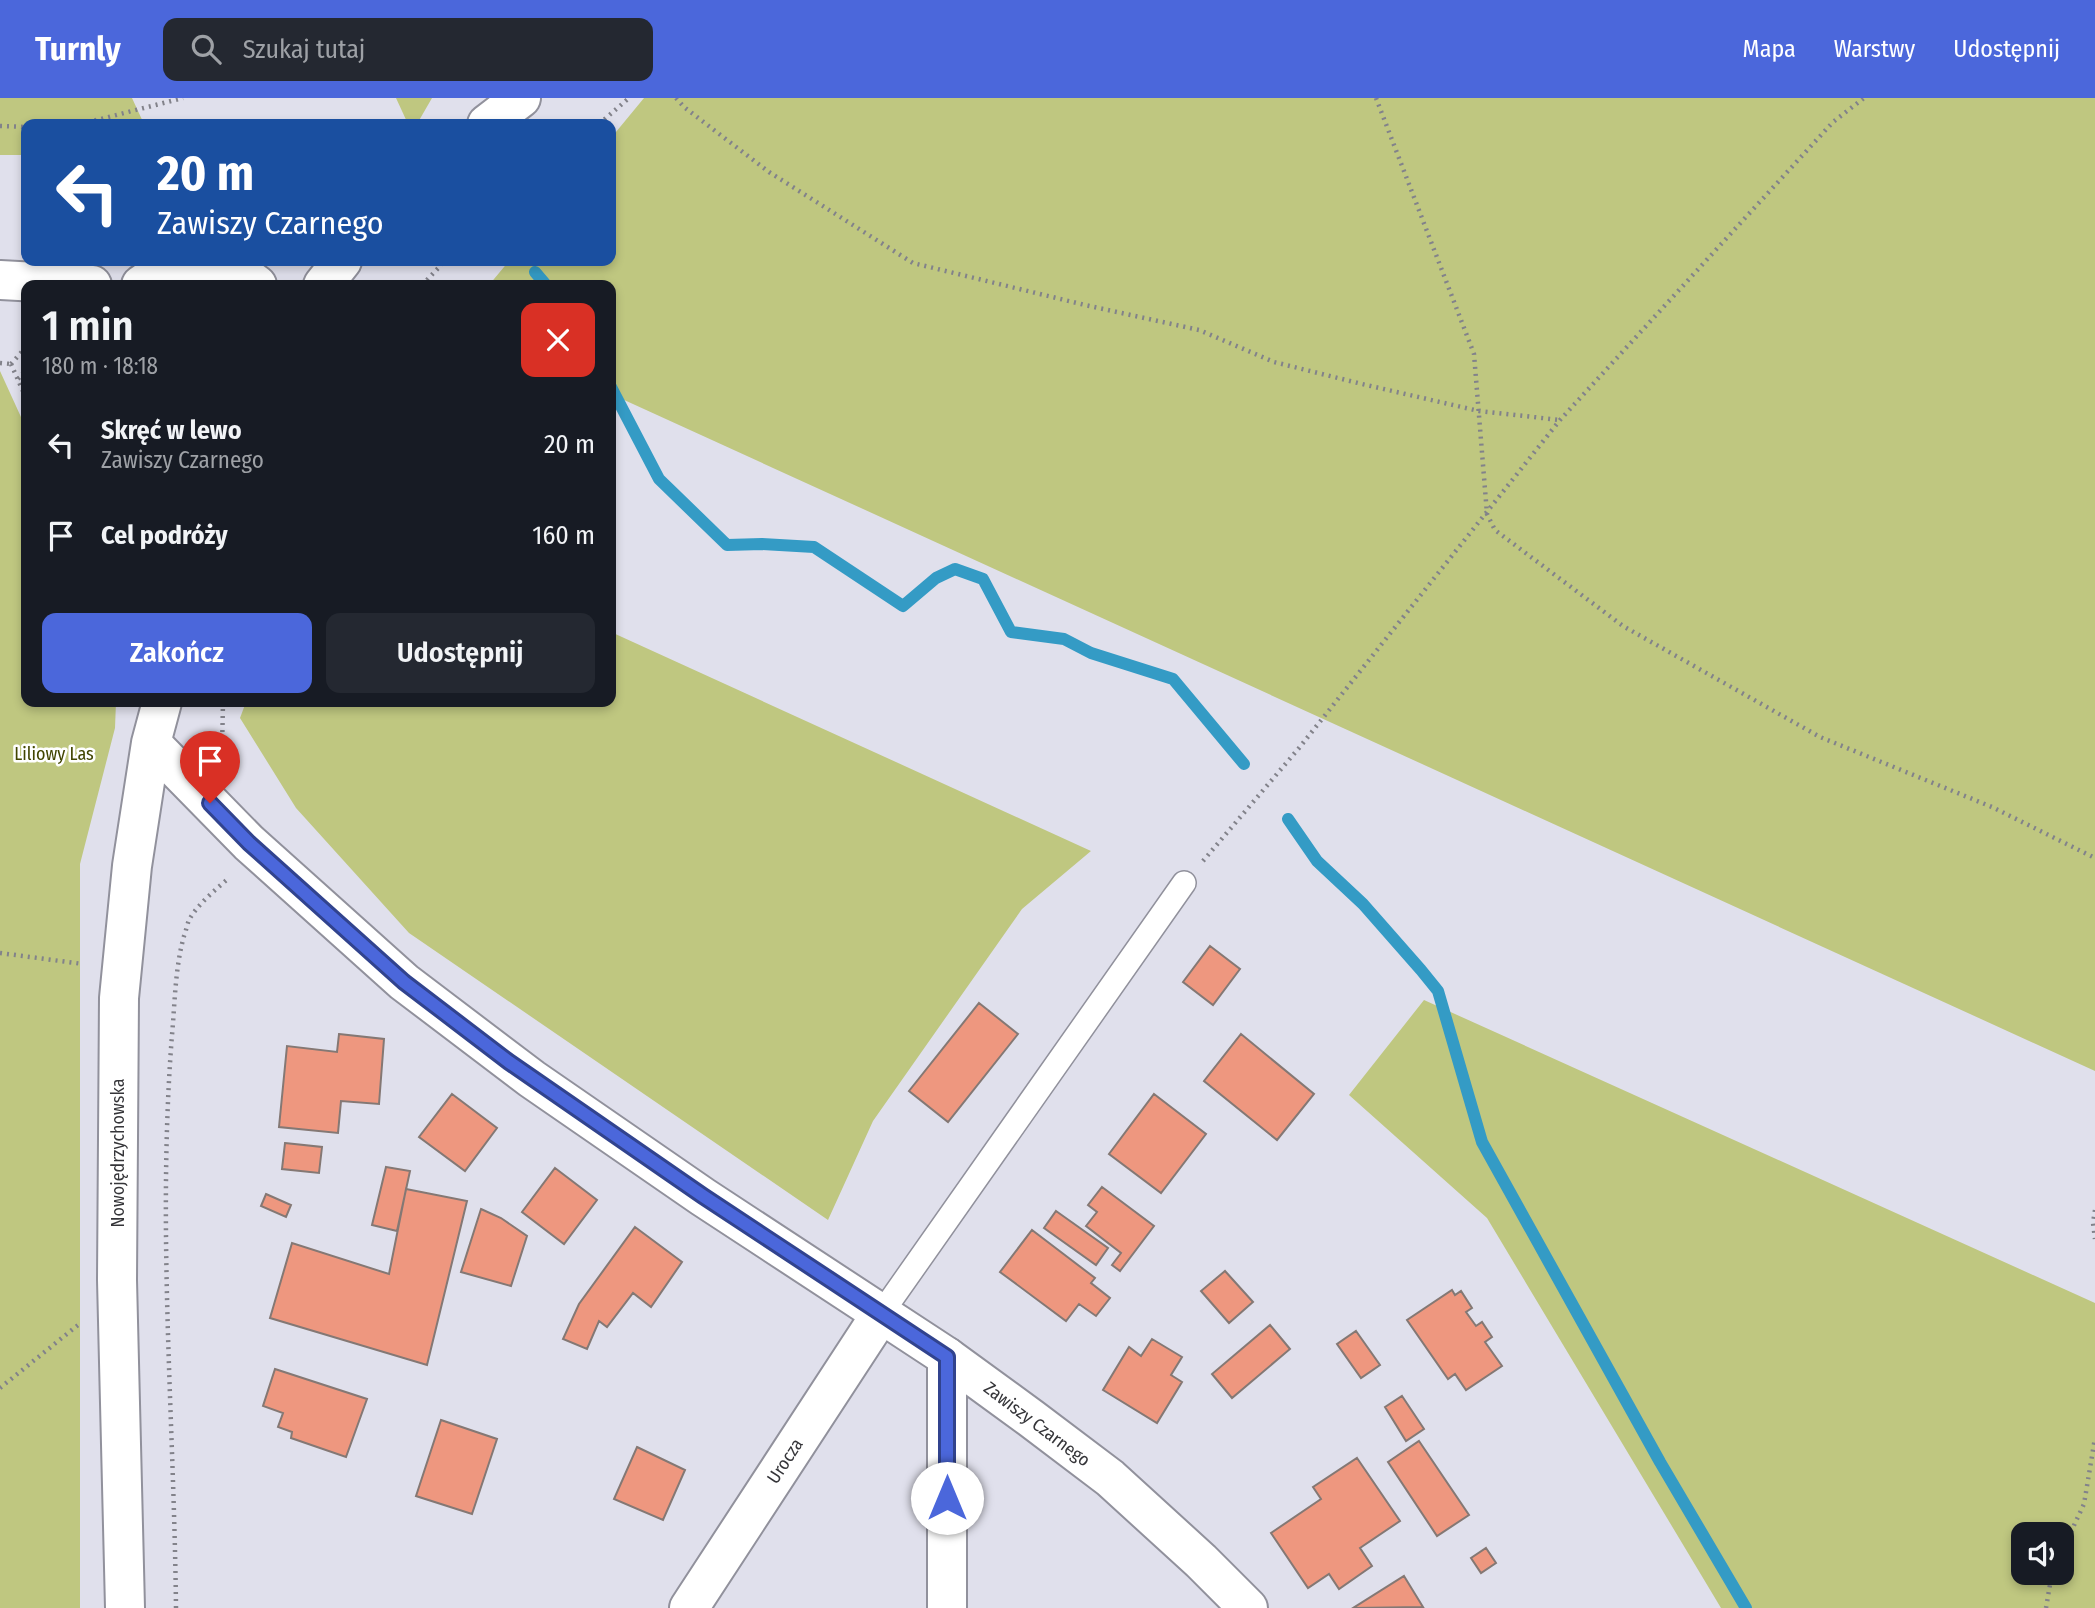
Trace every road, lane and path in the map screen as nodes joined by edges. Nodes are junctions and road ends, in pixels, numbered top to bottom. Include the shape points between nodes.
1 (183, 98) edge
2 (521, 98) edge
3 (629, 98) edge
4 (676, 98) edge
5 (1376, 98) edge
6 (1864, 98) edge
7 (100, 119) edge
8 (494, 119) edge
9 (605, 119) edge
10 (0, 126) edge
11 (21, 127) edge
12 (182, 266) edge
13 (214, 266) edge
14 (338, 266) edge
15 (439, 266) edge
16 (247, 271) edge
17 (0, 279) edge
18 (21, 280) edge
19 (149, 280) edge
20 (327, 280) edge
21 (427, 280) edge
22 (0, 292) edge
23 (21, 304) edge
24 (21, 353) edge
25 (0, 363) edge
26 (11, 364) junction
27 (21, 375) edge
28 (18, 379) junction
29 (21, 386) edge
30 (1479, 411) junction
31 (1560, 420) junction
32 (1487, 514) junction
33 (161, 707) edge
34 (223, 707) edge
35 (151, 743) junction
36 (237, 770) dead end
37 (2095, 858) edge
38 (237, 871) dead end
39 (1184, 883) joint
40 (0, 953) edge
41 (122, 970) junction
42 (2095, 1210) edge
43 (2095, 1240) edge
44 (117, 1292) junction
45 (881, 1314) junction
46 (947, 1357) junction
47 (0, 1388) edge
48 (2095, 1438) edge
49 (2074, 1525) edge
50 (2050, 1585) edge
51 (125, 1608) edge
52 (176, 1608) edge
53 (689, 1608) edge
54 (947, 1608) edge
55 (1248, 1608) edge
56 (2046, 1608) edge

1 - 7 path
2 - 8 street
3 - 9 path
4 - 30 path via 769,172 913,263 1199,330 1274,362
5 - 30 path via 1474,354
6 - 31 path via 1833,122
10 - 11 path
12 - 19 street
13 - 16 street
14 - 20 street
15 - 21 path
17 - 18 street
22 - 23 street
24 - 26 path
25 - 26 path
26 - 28 path
27 - 28 path
28 - 29 path
30 - 31 path
30 - 32 path
31 - 32 path
32 - 37 path via 1495,530 1623,626 1820,737 1992,807
32 - 39 path
33 - 35 street, Nowojędrzychowska
34 - 36 path via 222,751
35 - 41 street, Nowojędrzychowska
35 - 45 street, Zawiszy Czarnego via 249,843 404,982 532,1079
38 - 52 path via 189,921 178,959 166,1172
39 - 45 lane
40 - 41 path
41 - 44 street, Nowojędrzychowska
42 - 43 path
44 - 47 path
44 - 51 street, Nowojędrzychowska
45 - 46 street, Zawiszy Czarnego
45 - 53 street, Urocza
46 - 54 street
46 - 55 street, Zawiszy Czarnego via 1110,1478
48 - 49 path via 2084,1504
50 - 56 path

